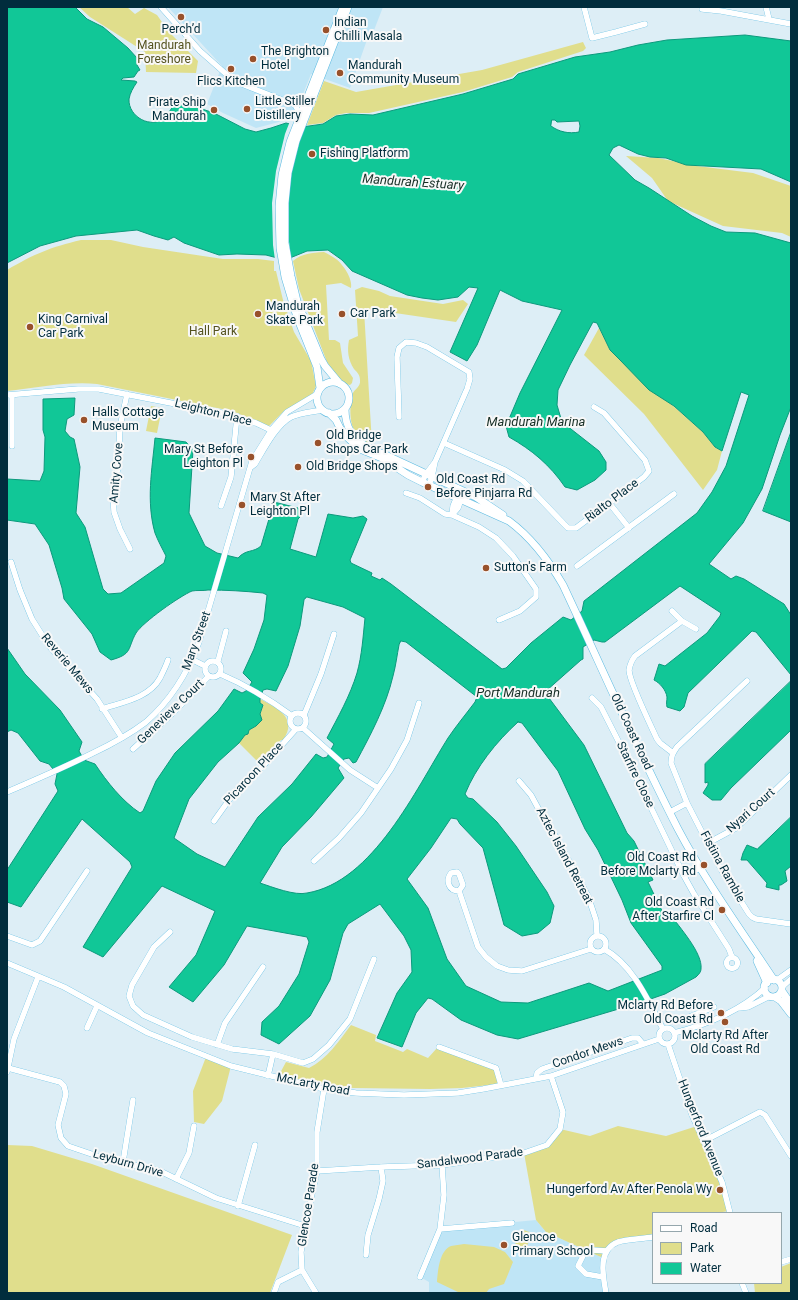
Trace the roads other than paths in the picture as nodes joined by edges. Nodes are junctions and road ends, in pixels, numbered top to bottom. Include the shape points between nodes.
1 (161, 7) edge
2 (343, 7) edge
3 (348, 7) edge
4 (584, 7) edge
5 (766, 7) edge
6 (702, 9) dead end
7 (721, 9) edge
8 (769, 19) junction
9 (645, 24) dead end
10 (791, 24) edge
11 (300, 119) junction
12 (286, 268) junction
13 (340, 384) junction
14 (318, 391) junction
15 (127, 394) junction
16 (9, 395) edge
17 (594, 407) dead end
18 (345, 409) junction
19 (322, 410) junction
20 (329, 413) junction
21 (237, 416) junction
22 (400, 417) dead end
23 (273, 432) junction
24 (444, 443) junction
25 (12, 446) dead end
26 (429, 475) junction
27 (425, 483) junction
28 (462, 490) junction
29 (406, 494) dead end
30 (674, 494) dead end
31 (459, 498) junction
32 (610, 504) junction
33 (221, 506) dead end
34 (452, 515) junction
35 (509, 521) junction
36 (629, 528) junction
37 (130, 548) dead end
38 (11, 562) dead end
39 (577, 566) dead end
40 (672, 611) dead end
41 (499, 620) dead end
42 (682, 621) junction
43 (696, 629) dead end
44 (226, 631) dead end
45 (334, 634) dead end
46 (168, 660) dead end
47 (193, 660) junction
48 (218, 661) junction
49 (206, 666) junction
50 (220, 674) junction
51 (209, 676) junction
52 (747, 681) dead end
53 (592, 698) dead end
54 (419, 703) dead end
55 (102, 709) junction
56 (304, 715) junction
57 (292, 716) junction
58 (303, 728) junction
59 (296, 729) junction
60 (122, 738) junction
61 (133, 749) dead end
62 (673, 753) junction
63 (791, 775) edge
64 (519, 781) dead end
65 (378, 788) junction
66 (7, 792) edge
67 (688, 803) junction
68 (670, 812) junction
69 (214, 821) dead end
70 (708, 844) junction
71 (314, 860) dead end
72 (700, 868) junction
73 (87, 871) dead end
74 (684, 876) junction
75 (459, 891) dead end
76 (791, 924) edge
77 (170, 932) dead end
78 (597, 935) junction
79 (7, 936) edge
80 (751, 947) junction
81 (591, 949) junction
82 (604, 949) junction
83 (732, 957) dead end
84 (374, 959) dead end
85 (7, 963) edge
86 (263, 966) dead end
87 (791, 970) edge
88 (38, 977) junction
89 (791, 979) edge
90 (776, 980) junction
91 (766, 985) junction
92 (782, 989) junction
93 (773, 996) junction
94 (791, 1004) edge
95 (97, 1006) junction
96 (714, 1007) dead end
97 (737, 1009) junction
98 (697, 1013) junction
99 (791, 1014) edge
100 (684, 1018) dead end
101 (701, 1024) junction
102 (87, 1028) dead end
103 (663, 1028) junction
104 (674, 1033) junction
105 (659, 1039) junction
106 (643, 1044) junction
107 (668, 1044) junction
108 (217, 1045) junction
109 (440, 1047) dead end
110 (273, 1054) junction
111 (8, 1070) edge
112 (268, 1076) junction
113 (551, 1076) junction
114 (536, 1079) junction
115 (501, 1085) junction
116 (324, 1089) junction
117 (133, 1100) dead end
118 (194, 1126) dead end
119 (704, 1141) junction
120 (255, 1144) dead end
121 (791, 1156) edge
122 (123, 1162) junction
123 (442, 1165) junction
124 (381, 1167) junction
125 (317, 1171) junction
126 (176, 1179) junction
127 (238, 1206) junction
128 (730, 1212) edge
129 (512, 1223) dead end
130 (305, 1226) junction
131 (440, 1229) junction
132 (652, 1238) edge
133 (607, 1251) junction
134 (366, 1255) dead end
135 (302, 1270) junction
136 (420, 1277) dead end
137 (603, 1277) junction
138 (274, 1293) edge
139 (316, 1293) edge
140 (606, 1293) edge

1 - 11 street via 200,51 234,81 295,105
2 - 11 main road
3 - 11 main road
4 - 9 street via 592,38
5 - 8 street
6 - 7 street
7 - 8 street
8 - 10 street
11 - 12 main road via 286,154 280,192 279,222
12 - 13 main road via 321,359
12 - 14 main road via 293,306 317,367
13 - 14 main road via 322,385
13 - 18 main road via 348,393 349,400
14 - 19 main road via 318,404
14 - 23 street, Mary Street via 287,412
15 - 16 street, Leighton Place via 99,389 78,389
15 - 21 street, Leighton Place
15 - 37 street, Amity Cove via 120,427 118,467 113,494 114,512
16 - 25 street
17 - 32 street, Rialto Place via 604,413 649,467 644,477
18 - 20 main road via 336,414
18 - 26 main road, Old Coast Road via 351,434 364,446
19 - 20 main road
19 - 23 street, Mary Street via 291,417
20 - 27 main road, Old Coast Road via 360,449 382,458
21 - 23 street, Leighton Place
21 - 33 street via 231,477
22 - 24 street via 398,352 406,342 416,343 428,347 469,372 467,389
23 - 47 street, Mary Street via 251,467 239,501
24 - 26 street
24 - 32 street, Rialto Place via 505,470 523,482 568,528 576,528
26 - 27 street
26 - 28 main road, Old Coast Road
27 - 31 main road, Old Coast Road
28 - 31 street
28 - 35 main road, Old Coast Road via 484,501
29 - 34 street via 420,498 440,511
30 - 36 street
31 - 34 street via 458,508
31 - 35 main road, Old Coast Road
32 - 36 street
34 - 41 street via 496,538 536,589 536,598 520,611
35 - 68 main road, Old Coast Road via 541,551 564,585
36 - 39 street
38 - 55 street, Reverie Mews via 32,619 49,646 97,699
40 - 42 street
42 - 43 street
42 - 62 street via 635,656 629,668 657,739
44 - 48 street
45 - 56 street
46 - 55 street via 160,679 151,689 136,698
47 - 49 street
47 - 60 street, Mary Street via 165,702 145,722
48 - 49 street via 211,660
48 - 50 street via 222,669
49 - 51 street via 205,671
50 - 51 street
50 - 57 street via 271,700
51 - 61 street, Genevieve Court
52 - 62 street
53 - 74 street, Starfire Close via 601,707
54 - 65 street via 407,740
55 - 60 street, Reverie Mews
56 - 57 street via 298,713
56 - 58 street via 306,721
57 - 59 street via 290,722
58 - 59 street
58 - 65 street via 350,770
59 - 69 street, Picaroon Place via 263,766 234,793
60 - 66 street, Mary Street
62 - 67 street, Fistina Ramble via 671,763
63 - 70 street, Nyari Court via 736,828
64 - 78 street, Aztec Island Retreat via 531,795 556,836 588,896 596,920
65 - 71 street via 357,818
67 - 68 street
67 - 70 street, Fistina Ramble
68 - 72 main road, Old Coast Road
70 - 76 street, Fistina Ramble via 723,873 752,917
72 - 74 street
72 - 80 main road, Old Coast Road
73 - 79 street via 40,940 32,945
74 - 83 street, Starfire Close
75 - 81 street via 478,947 486,958 498,966 522,971
77 - 108 street via 154,947 132,985 129,996 133,1006 168,1027
78 - 81 street via 590,940
78 - 82 street via 606,941
80 - 90 main road, Old Coast Road
80 - 91 main road, Old Coast Road
81 - 82 street via 599,952
82 - 103 street via 623,963 636,980
84 - 110 street via 350,1020 329,1045 313,1059 303,1062
85 - 88 street, McLarty Road
86 - 108 street via 226,1023
87 - 90 street
88 - 95 street, McLarty Road via 64,987
88 - 111 street via 14,1039
89 - 92 street
90 - 91 main road
90 - 92 main road, Old Coast Road
91 - 93 main road, Old Coast Road via 766,993
91 - 97 street
92 - 93 main road
92 - 94 main road, Old Coast Road
93 - 97 street
93 - 99 main road, Old Coast Road via 781,1001
95 - 102 street
95 - 112 street, McLarty Road via 148,1034 231,1066
96 - 98 street
97 - 101 street
98 - 100 street
98 - 101 street
101 - 104 street
103 - 104 street via 671,1029
103 - 105 street
104 - 107 street via 673,1040
105 - 106 street, McLarty Road
105 - 107 street
106 - 113 street, McLarty Road
106 - 114 street, Condor Mews via 638,1038 632,1038 542,1069
107 - 119 street, Hungerford Avenue via 687,1102
108 - 110 street
109 - 115 street via 496,1068
110 - 112 street
111 - 122 street, Leyburn Drive via 60,1082 66,1094 58,1125 61,1138 68,1146
112 - 116 street, McLarty Road
113 - 114 street, McLarty Road
113 - 123 street, Sandalwood Parade via 562,1112 560,1129 547,1145 524,1153
114 - 115 street, McLarty Road
115 - 116 street, McLarty Road via 458,1093 404,1095
116 - 125 street, Glencoe Parade via 317,1132
117 - 122 street
118 - 126 street via 189,1153
119 - 121 street via 760,1112 765,1115
119 - 128 street, Hungerford Avenue via 722,1182
120 - 127 street
122 - 126 street, Leyburn Drive via 160,1171
123 - 124 street, Sandalwood Parade
123 - 131 street via 444,1195
124 - 125 street, Sandalwood Parade
124 - 134 street via 383,1181 368,1235
125 - 130 street, Glencoe Parade
126 - 127 street, Leyburn Drive
127 - 130 street, Leyburn Drive
129 - 131 street
130 - 135 street, Glencoe Parade via 301,1252
131 - 136 street
132 - 133 street via 618,1242
133 - 137 street via 603,1258
133 - 137 street via 593,1250 584,1254 578,1266 586,1274
135 - 138 street via 278,1282
135 - 139 street, Glencoe Parade
137 - 140 street

